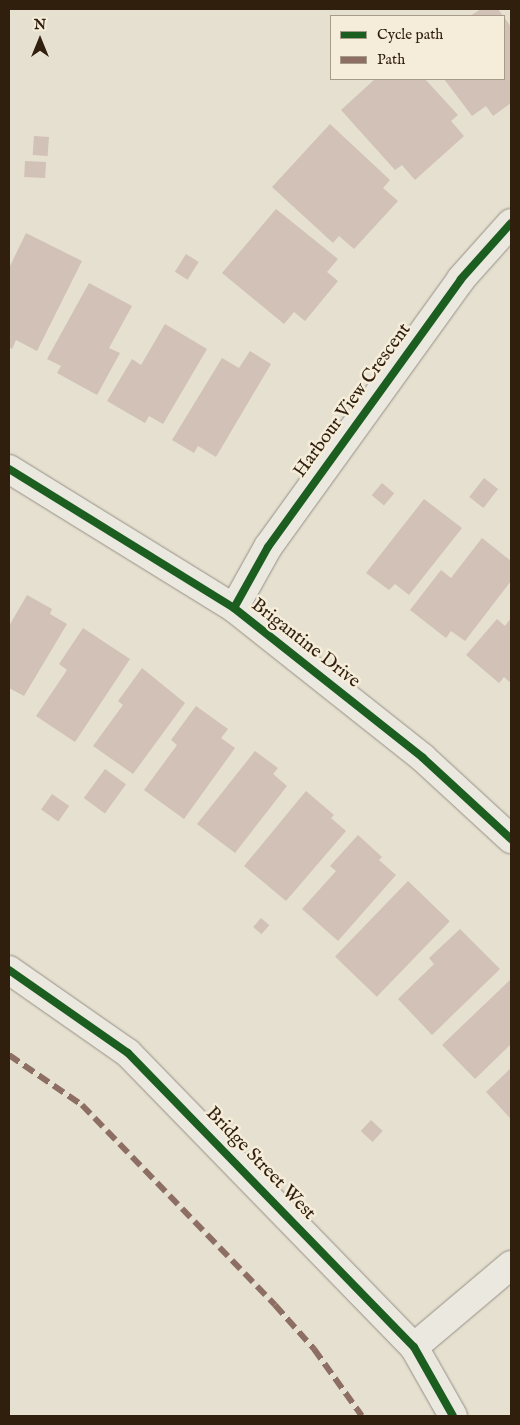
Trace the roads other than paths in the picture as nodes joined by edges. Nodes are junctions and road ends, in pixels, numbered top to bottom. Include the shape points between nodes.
1 (511, 223) edge
2 (9, 469) edge
3 (234, 608) junction
4 (511, 839) edge
5 (9, 970) edge
6 (511, 1265) edge
7 (414, 1347) junction
8 (454, 1416) edge

1 - 3 street, Harbour View Crescent via 461,279 268,547
2 - 3 street, Brigantine Drive
3 - 4 street, Brigantine Drive via 423,758
5 - 7 street, Bridge Street West via 128,1053
6 - 7 street
7 - 8 street, Bridge Street West

